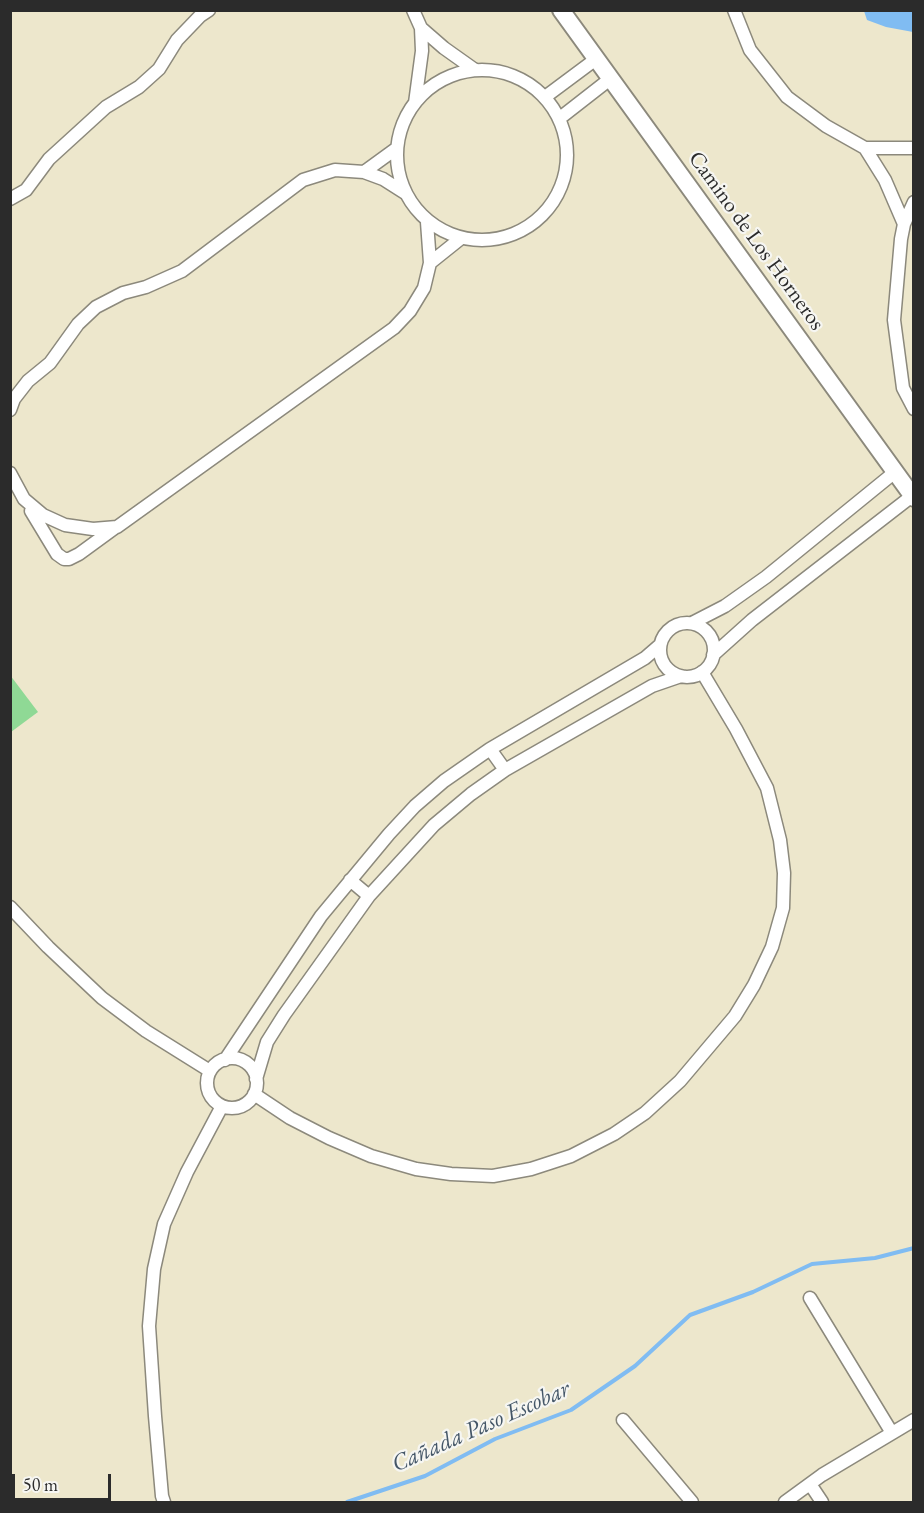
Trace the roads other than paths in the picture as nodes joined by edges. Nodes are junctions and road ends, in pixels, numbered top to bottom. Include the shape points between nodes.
1 (209, 10) edge
2 (413, 10) edge
3 (561, 10) edge
4 (734, 10) edge
5 (421, 28) junction
6 (596, 59) junction
7 (475, 70) junction
8 (610, 79) junction
9 (545, 97) junction
10 (415, 103) junction
11 (560, 118) junction
12 (397, 148) junction
13 (865, 148) junction
14 (914, 148) edge
15 (364, 172) junction
16 (405, 193) junction
17 (10, 199) edge
18 (914, 202) edge
19 (427, 222) junction
20 (904, 224) junction
21 (460, 238) junction
22 (430, 263) junction
23 (28, 381) junction
24 (10, 386) edge
25 (914, 408) edge
26 (10, 410) edge
27 (895, 471) junction
28 (11, 477) edge
29 (913, 497) edge
30 (24, 499) junction
31 (117, 527) junction
32 (692, 624) junction
33 (660, 645) junction
34 (713, 655) junction
35 (702, 672) junction
36 (681, 676) junction
37 (490, 749) junction
38 (505, 770) junction
39 (350, 880) junction
40 (369, 896) junction
41 (10, 907) edge
42 (225, 1060) junction
43 (210, 1071) junction
44 (256, 1079) junction
45 (255, 1094) junction
46 (222, 1106) junction
47 (810, 1298) dead end
48 (914, 1419) edge
49 (623, 1420) dead end
50 (892, 1433) junction
51 (810, 1484) junction
52 (164, 1503) edge
53 (692, 1503) edge
54 (784, 1503) edge
55 (822, 1503) edge

1 - 17 street via 177,40 159,69 106,107 49,159 26,190
2 - 5 street
3 - 6 street, Camino de Los Horneros
4 - 13 street via 750,50 788,97 826,126
5 - 7 street
5 - 10 street
6 - 8 street, Camino de Los Horneros
6 - 9 street
7 - 9 street via 513,75
7 - 10 street via 452,75
8 - 11 street
8 - 27 street, Camino de Los Horneros
9 - 11 street
10 - 12 street via 402,124
11 - 21 street via 567,154 566,173 556,199 538,220 515,235 488,242
12 - 15 street
12 - 16 street via 398,171
13 - 14 street
13 - 20 street via 885,180
15 - 16 street
15 - 23 street via 334,170 303,180 182,271 96,307 78,324 50,363
16 - 19 street
18 - 20 street
19 - 21 street
19 - 22 street
20 - 25 street via 894,320 903,388
21 - 22 street
22 - 31 street via 424,288 394,328
23 - 24 street
23 - 26 street
27 - 29 street, Camino de Los Horneros
27 - 32 street via 766,577
28 - 30 street
29 - 34 street via 752,620
30 - 31 street via 43,515 65,525
30 - 31 street via 57,554 64,559 79,554
32 - 33 street via 672,627
32 - 34 street via 709,635
33 - 36 street via 664,665
33 - 37 street via 635,664
34 - 35 street
35 - 36 street
35 - 45 street via 767,788 780,840 783,908 772,947 754,985 735,1016 680,1081 645,1113 571,1156 531,1170 493,1176 416,1169 371,1156 291,1118
36 - 38 street via 652,686
37 - 38 street
37 - 39 street via 415,806
38 - 40 street via 434,825
39 - 40 street
39 - 42 street via 321,916
40 - 44 street via 267,1042
41 - 43 street via 102,998
42 - 43 street
42 - 44 street via 245,1062
43 - 46 street via 210,1095
44 - 45 street
45 - 46 street via 244,1105
46 - 52 street via 164,1224 154,1269 149,1326
47 - 50 street
48 - 50 street
49 - 53 street
50 - 51 street
51 - 54 street
51 - 55 street

